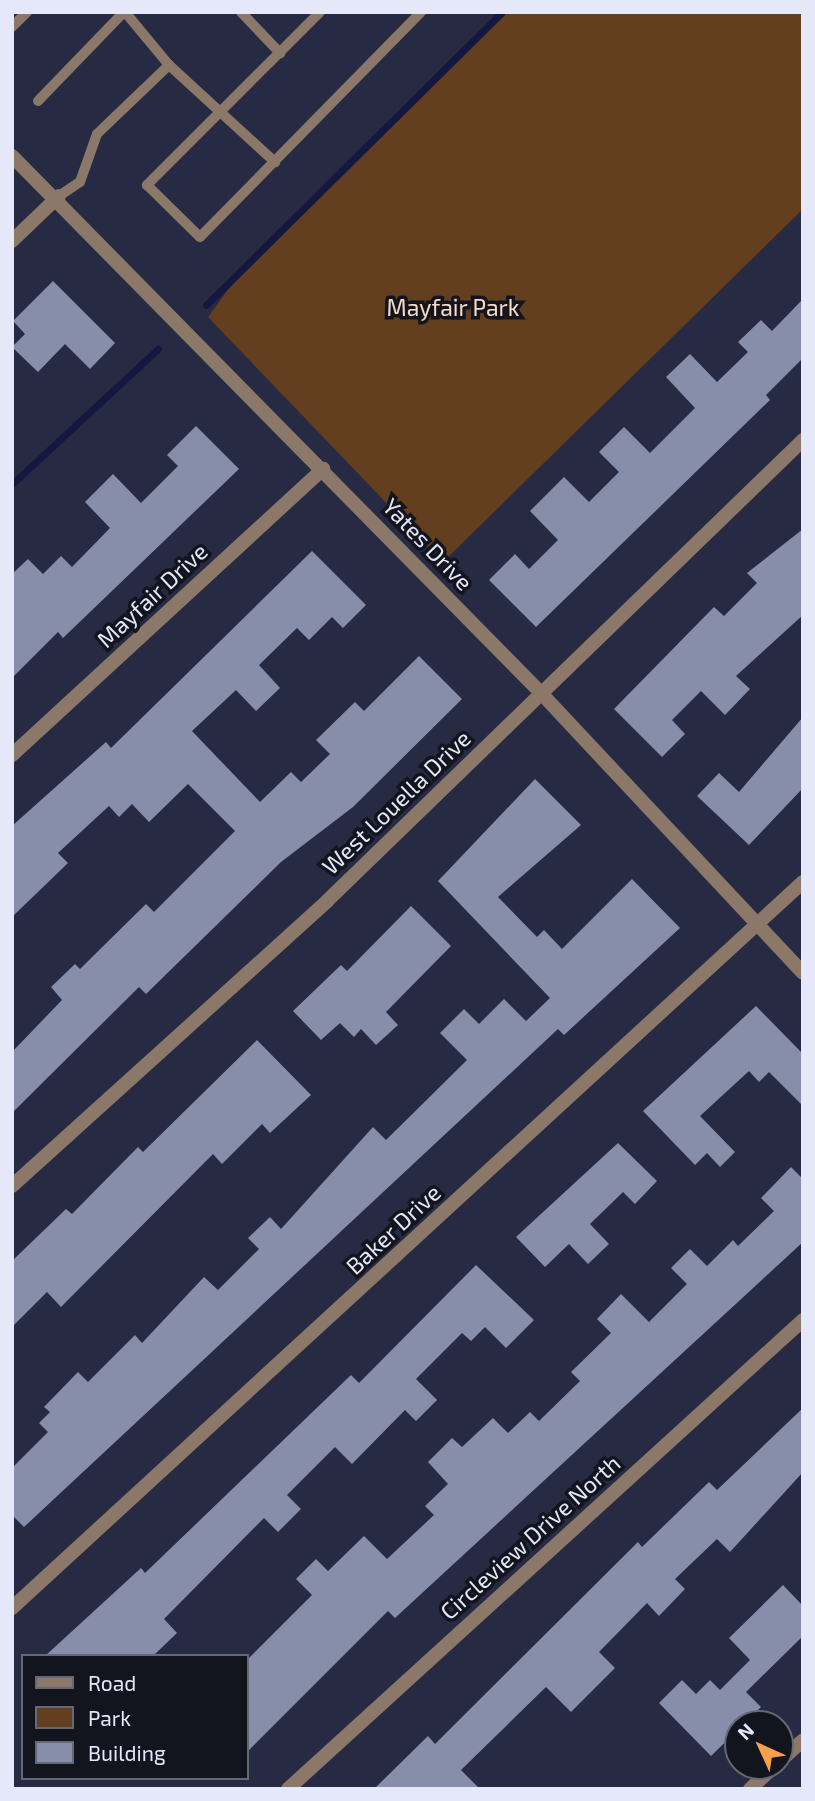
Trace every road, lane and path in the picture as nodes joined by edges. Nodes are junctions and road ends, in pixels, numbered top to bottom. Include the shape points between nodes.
1 (27, 12) edge
2 (124, 12) edge
3 (241, 12) edge
4 (320, 12) edge
5 (421, 12) edge
6 (12, 27) edge
7 (280, 52) junction
8 (169, 65) junction
9 (38, 102) dead end
10 (221, 113) junction
11 (12, 156) edge
12 (275, 162) junction
13 (59, 197) junction
14 (12, 241) edge
15 (803, 440) edge
16 (323, 469) junction
17 (541, 693) junction
18 (12, 755) edge
19 (803, 882) edge
20 (757, 925) junction
21 (803, 973) edge
22 (12, 1186) edge
23 (803, 1320) edge
24 (12, 1608) edge
25 (288, 1789) edge

1 - 6 lane
2 - 8 lane
2 - 9 lane
3 - 7 lane
4 - 7 lane
5 - 12 lane
7 - 10 lane
8 - 10 lane
8 - 13 lane via 97,134 80,182
10 - 12 lane
10 - 12 lane via 147,185 200,237
11 - 13 street, Yates Drive
13 - 14 street
13 - 16 street, Yates Drive
15 - 17 street, West Louella Drive
16 - 17 street, Yates Drive
16 - 18 street, Mayfair Drive
17 - 20 street, Yates Drive
17 - 22 street, West Louella Drive via 327,901
19 - 20 street, Baker Drive
20 - 21 street, Yates Drive
20 - 24 street, Baker Drive
23 - 25 street, Circleview Drive North

